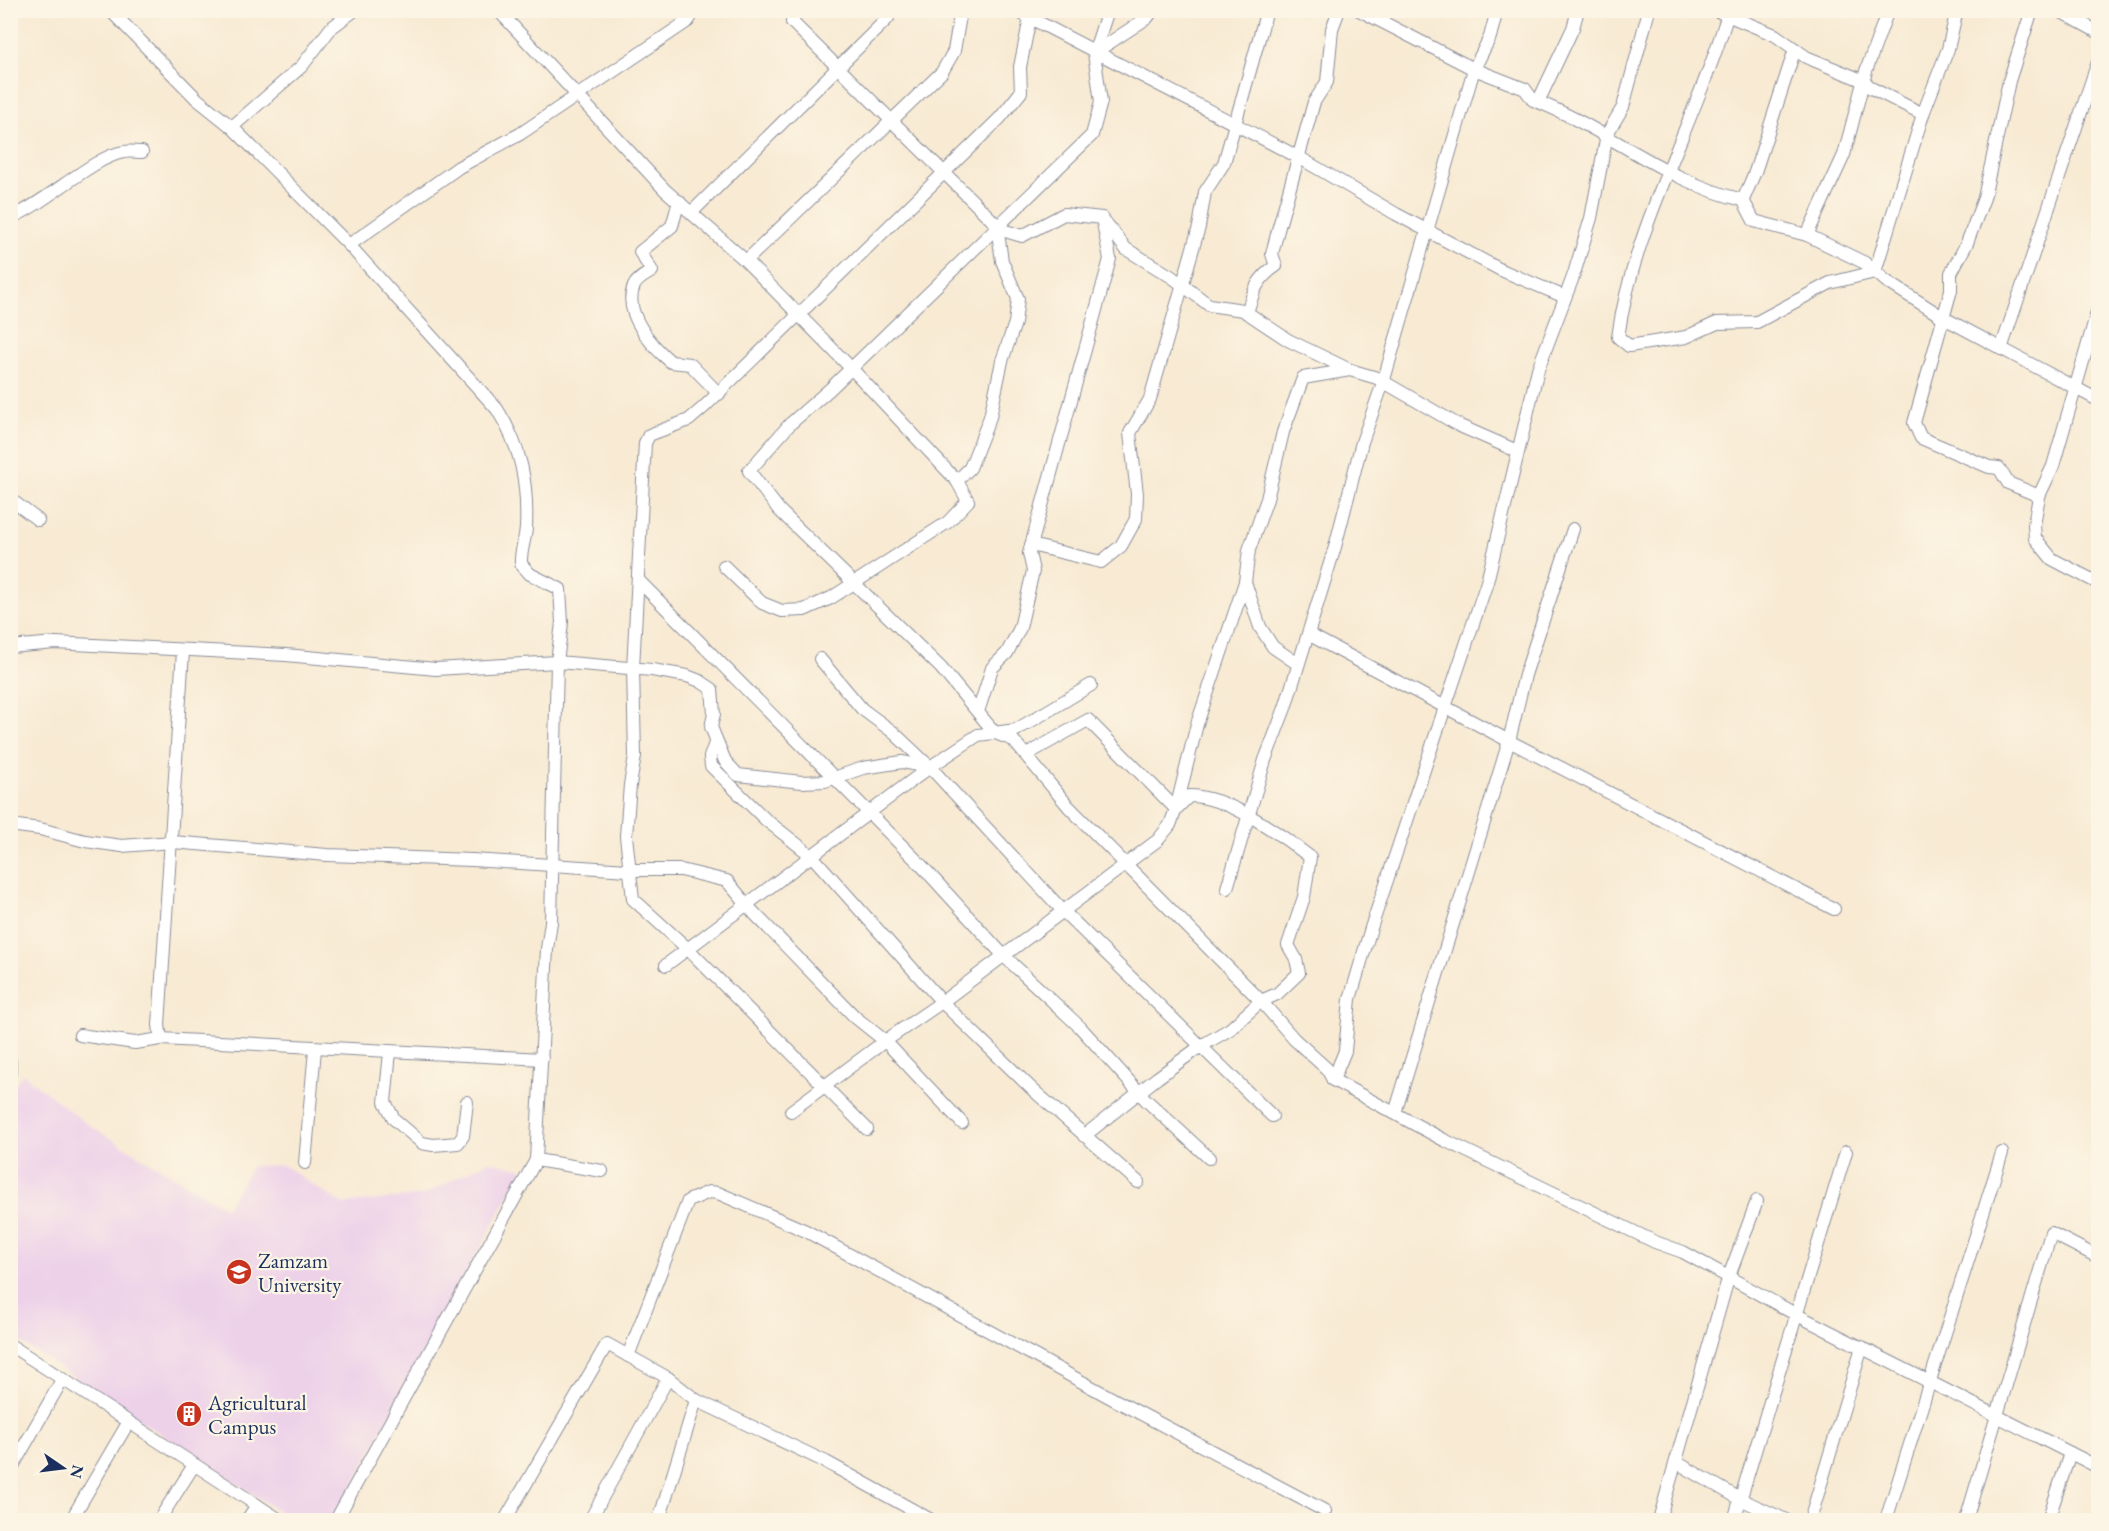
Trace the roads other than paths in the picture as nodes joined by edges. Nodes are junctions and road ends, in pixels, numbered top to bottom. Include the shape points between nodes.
1 (355, 10) edge
2 (498, 10) edge
3 (695, 10) edge
4 (797, 10) edge
5 (961, 10) edge
6 (1108, 10) edge
7 (1154, 10) edge
8 (1267, 10) edge
9 (1339, 10) edge
10 (1359, 10) edge
11 (1497, 10) edge
12 (1578, 10) edge
13 (1649, 10) edge
14 (1715, 10) edge
15 (1888, 10) edge
16 (1957, 10) edge
17 (2032, 10) edge
18 (2058, 10) edge
19 (116, 12) edge
20 (1021, 13) edge
21 (1728, 14) edge
22 (888, 18) dead end
23 (2098, 32) edge
24 (1795, 49) junction
25 (1094, 53) junction
26 (2098, 62) edge
27 (839, 68) junction
28 (1474, 69) junction
29 (1864, 81) junction
30 (578, 96) junction
31 (1538, 102) junction
32 (1923, 114) junction
33 (891, 121) junction
34 (1235, 123) junction
35 (231, 127) junction
36 (1607, 134) junction
37 (142, 152) dead end
38 (1300, 158) junction
39 (1670, 172) junction
40 (943, 175) junction
41 (1743, 200) junction
42 (679, 201) junction
43 (692, 212) junction
44 (10, 218) edge
45 (1102, 219) junction
46 (997, 226) junction
47 (1428, 232) junction
48 (1807, 235) junction
49 (349, 245) junction
50 (746, 261) junction
51 (1875, 272) junction
52 (1182, 285) junction
53 (1565, 297) junction
54 (2098, 309) edge
55 (1247, 313) junction
56 (798, 316) junction
57 (1944, 318) junction
58 (2001, 349) junction
59 (851, 368) junction
60 (1350, 370) junction
61 (1383, 383) junction
62 (2075, 388) junction
63 (719, 394) junction
64 (2098, 400) edge
65 (1517, 451) junction
66 (957, 481) junction
67 (2039, 496) junction
68 (10, 499) edge
69 (38, 520) dead end
70 (1573, 529) dead end
71 (1031, 545) junction
72 (724, 566) dead end
73 (638, 580) junction
74 (854, 581) junction
75 (1245, 582) junction
76 (2098, 583) edge
77 (1308, 634) junction
78 (10, 647) edge
79 (183, 651) junction
80 (820, 659) dead end
81 (557, 662) junction
82 (1298, 664) junction
83 (633, 668) junction
84 (1091, 685) dead end
85 (1445, 709) junction
86 (978, 712) junction
87 (995, 733) junction
88 (716, 740) junction
89 (1509, 741) junction
90 (1026, 755) junction
91 (930, 767) junction
92 (834, 778) junction
93 (1176, 809) junction
94 (868, 813) junction
95 (1248, 814) junction
96 (10, 825) edge
97 (172, 842) junction
98 (812, 856) junction
99 (1126, 865) junction
100 (552, 866) junction
101 (628, 870) junction
102 (1227, 888) dead end
103 (746, 904) junction
104 (1834, 909) dead end
105 (1063, 911) junction
106 (688, 949) junction
107 (1004, 955) junction
108 (666, 965) dead end
109 (1261, 1001) junction
110 (942, 1002) junction
111 (80, 1035) dead end
112 (161, 1039) junction
113 (885, 1041) junction
114 (1201, 1046) junction
115 (315, 1048) junction
116 (390, 1052) junction
117 (542, 1059) junction
118 (10, 1061) edge
119 (10, 1072) edge
120 (1333, 1080) junction
121 (822, 1086) junction
122 (1140, 1093) junction
123 (467, 1101) dead end
124 (791, 1111) dead end
125 (1395, 1113) junction
126 (1272, 1116) dead end
127 (962, 1123) dead end
128 (867, 1129) dead end
129 (1084, 1136) junction
130 (1846, 1152) dead end
131 (2002, 1153) dead end
132 (1209, 1158) dead end
133 (536, 1160) junction
134 (305, 1163) dead end
135 (602, 1171) dead end
136 (1138, 1182) dead end
137 (1757, 1201) dead end
138 (2098, 1257) edge
139 (1728, 1279) junction
140 (1797, 1315) junction
141 (10, 1345) edge
142 (1862, 1347) junction
143 (628, 1356) junction
144 (668, 1378) junction
145 (62, 1380) junction
146 (1930, 1383) junction
147 (696, 1400) junction
148 (1996, 1417) junction
149 (128, 1423) junction
150 (2070, 1453) junction
151 (1676, 1462) junction
152 (194, 1465) junction
153 (2098, 1467) edge
154 (10, 1471) edge
155 (1740, 1500) junction
156 (257, 1505) junction
157 (1325, 1511) dead end
158 (71, 1521) edge
159 (159, 1521) edge
160 (247, 1521) edge
161 (280, 1521) edge
162 (336, 1521) edge
163 (505, 1521) edge
164 (590, 1521) edge
165 (659, 1521) edge
166 (931, 1521) edge
167 (1659, 1521) edge
168 (1734, 1521) edge
169 (1786, 1521) edge
170 (1810, 1521) edge
171 (1887, 1521) edge
172 (1966, 1521) edge
173 (2048, 1521) edge

1 - 35 street via 331,28 302,66
2 - 30 street
3 - 30 street via 688,21
4 - 27 street via 792,22
5 - 33 street via 950,61
6 - 25 street
7 - 25 street via 1148,18
8 - 34 street
9 - 38 street via 1332,29 1327,82 1314,102
10 - 28 street
11 - 28 street via 1490,37
12 - 31 street
13 - 36 street via 1623,107
14 - 21 street
15 - 29 street
16 - 32 street via 1948,49
17 - 57 street via 2009,81 1984,198 1951,273
18 - 23 street
19 - 35 street via 197,99
20 - 25 street
20 - 40 street via 1022,85 1018,98
21 - 24 street via 1775,35
21 - 39 street
22 - 27 street
24 - 29 street
24 - 41 street
25 - 34 street
25 - 46 street via 1101,102 1092,135
26 - 58 street
27 - 33 street
27 - 43 street
28 - 31 street via 1525,89
28 - 47 street
29 - 32 street
29 - 48 street via 1844,155
30 - 42 street
30 - 49 street via 459,167
31 - 36 street
32 - 51 street
33 - 40 street
33 - 50 street
34 - 38 street
34 - 52 street via 1224,163 1205,192
35 - 49 street
36 - 39 street
36 - 53 street via 1591,218
37 - 44 street via 123,152 102,161 26,212
38 - 47 street
38 - 55 street via 1272,254 1276,266 1256,284
39 - 41 street
39 - 51 street via 1622,311 1618,337 1629,346 1686,338 1717,323 1757,322 1830,283
40 - 46 street
40 - 56 street
41 - 48 street via 1754,222
42 - 43 street
42 - 63 street via 672,226 640,252 651,271 634,285 631,297 644,334 671,362 690,364
43 - 50 street
45 - 46 street via 1065,214 1022,236
45 - 52 street via 1126,249
45 - 71 street via 1110,258
46 - 59 street
46 - 66 street via 1002,261 1018,299 1015,323 990,417 970,468
47 - 53 street via 1501,270
47 - 61 street
48 - 51 street via 1865,263
49 - 81 street via 497,409 513,434 518,446 525,508 521,564 530,574 560,589
50 - 56 street
51 - 57 street
52 - 55 street via 1209,305
52 - 71 street via 1150,399 1130,433 1136,519 1120,546 1101,562
53 - 65 street via 1538,369
54 - 62 street
55 - 60 street via 1288,340
56 - 59 street
56 - 63 street
57 - 58 street
57 - 67 street via 1915,413 1916,432 1921,438 1999,468 2008,483
58 - 62 street
59 - 66 street
59 - 74 street via 790,424 749,471 779,510
60 - 61 street via 1369,374
60 - 75 street via 1303,378 1249,550
61 - 65 street via 1460,426
61 - 77 street via 1362,442
62 - 64 street
62 - 67 street via 2053,466
63 - 73 street via 689,420 649,435 645,443
65 - 85 street via 1487,582
66 - 74 street via 968,501 948,522
67 - 76 street via 2034,538 2066,568
68 - 69 street
70 - 89 street via 1525,675
71 - 86 street via 1033,571 1020,627 1007,653 992,668
72 - 74 street via 762,603 782,611 804,610 831,598
73 - 83 street
73 - 92 street
74 - 86 street via 941,668
75 - 82 street via 1266,638 1273,648
75 - 93 street via 1197,724
77 - 82 street
77 - 85 street
78 - 79 street via 55,643
79 - 81 street via 286,655 436,669
79 - 97 street
80 - 91 street via 862,709
81 - 83 street
81 - 100 street
82 - 95 street
83 - 88 street via 687,676 707,684 712,689 711,727
83 - 101 street via 635,756 626,836
84 - 87 street via 1017,730
85 - 89 street
85 - 120 street via 1371,928 1350,999 1345,1052
86 - 87 street
87 - 90 street via 1013,740
87 - 91 street via 978,735
88 - 92 street via 731,769 747,777 802,782
88 - 98 street via 711,766 766,820
89 - 104 street
89 - 125 street
90 - 93 street via 1088,720
90 - 99 street via 1069,807
91 - 92 street via 902,762 863,768
91 - 94 street
91 - 105 street
92 - 94 street
93 - 95 street via 1189,796 1198,796
93 - 99 street via 1158,840
94 - 98 street
94 - 107 street
95 - 102 street
95 - 109 street via 1310,857 1304,897 1288,945 1299,973 1277,994
96 - 97 street via 122,846
97 - 100 street via 327,855
97 - 112 street
98 - 103 street
98 - 110 street
99 - 105 street
99 - 109 street
100 - 101 street
100 - 117 street
101 - 103 street via 694,871 727,880
101 - 106 street via 633,899
103 - 106 street
103 - 113 street via 855,1017
105 - 107 street
105 - 114 street
106 - 108 street
106 - 121 street
107 - 110 street
107 - 122 street via 1080,1026
109 - 114 street via 1230,1029
109 - 120 street
110 - 113 street
110 - 129 street
111 - 112 street via 135,1043
112 - 115 street
113 - 121 street
113 - 127 street
114 - 122 street
114 - 126 street
115 - 116 street
115 - 134 street
116 - 117 street
116 - 123 street via 385,1102 394,1119 422,1143 458,1143 463,1136
117 - 133 street
118 - 119 street
120 - 125 street
121 - 124 street
121 - 128 street
122 - 129 street
122 - 132 street
125 - 139 street via 1655,1242 1683,1252
129 - 136 street
130 - 140 street
131 - 146 street
133 - 135 street
133 - 162 street
137 - 139 street
138 - 148 street via 2051,1233
139 - 140 street
139 - 151 street
140 - 142 street
140 - 155 street
141 - 145 street
142 - 146 street
142 - 170 street
143 - 144 street
143 - 157 street via 687,1201 718,1193 806,1231
143 - 163 street via 606,1344
144 - 147 street
144 - 164 street
145 - 149 street
145 - 154 street
146 - 148 street
146 - 171 street
147 - 165 street
147 - 166 street via 826,1462
148 - 150 street
148 - 172 street
149 - 152 street
149 - 158 street
150 - 153 street
150 - 173 street
151 - 155 street
151 - 167 street
152 - 156 street
152 - 159 street
155 - 168 street
155 - 169 street
156 - 160 street
156 - 161 street

